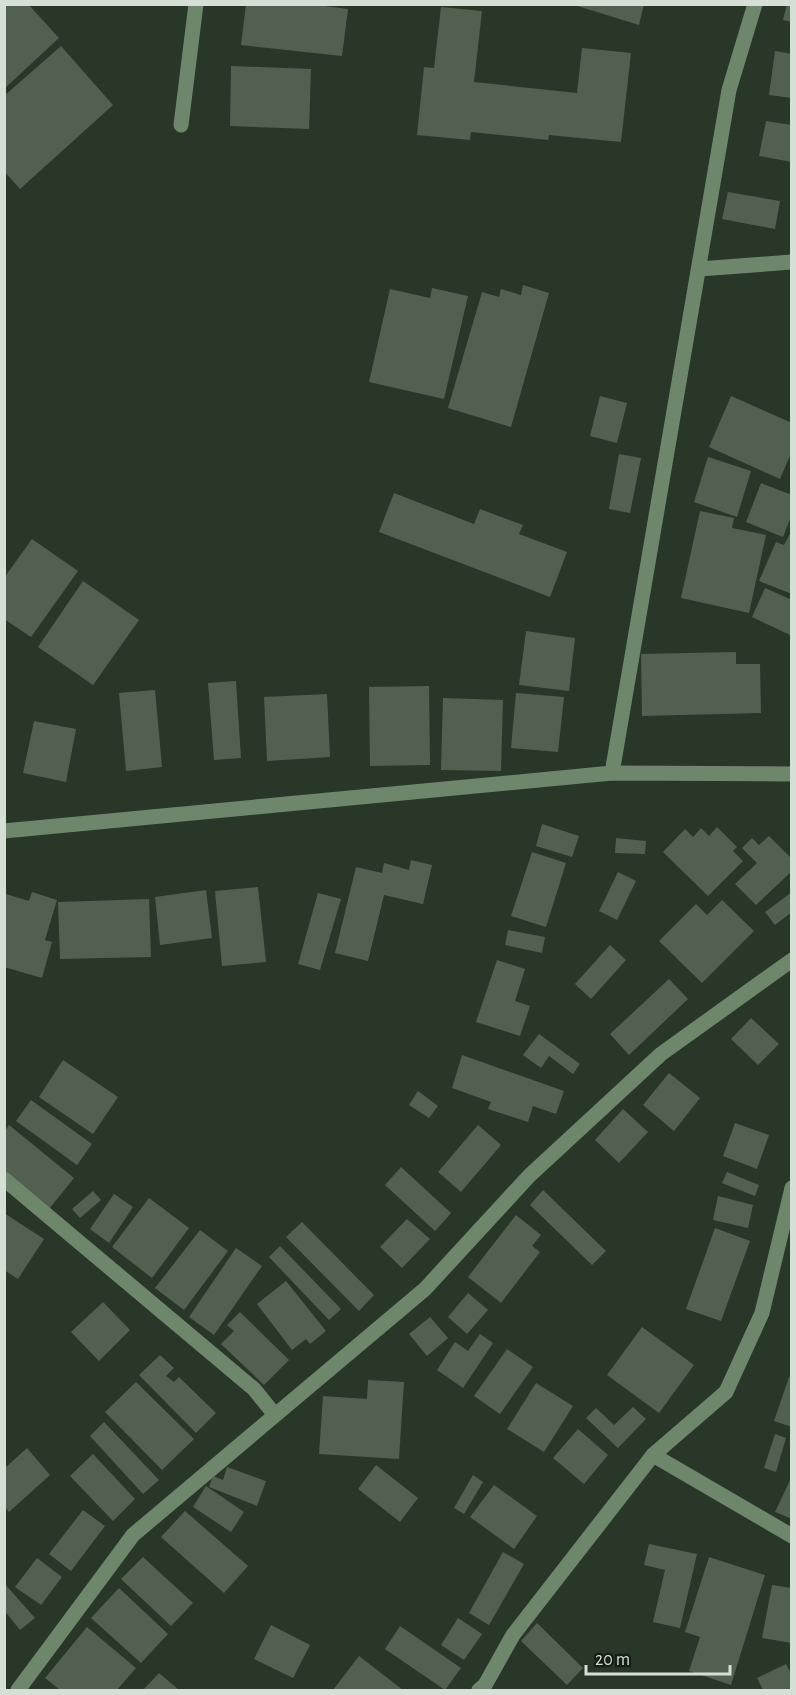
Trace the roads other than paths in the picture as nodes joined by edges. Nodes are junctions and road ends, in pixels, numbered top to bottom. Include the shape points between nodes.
1 (196, 4) edge
2 (755, 4) edge
3 (181, 125) dead end
4 (792, 262) edge
5 (699, 269) junction
6 (612, 773) junction
7 (792, 774) edge
8 (4, 831) edge
9 (792, 960) edge
10 (4, 1179) edge
11 (792, 1188) edge
12 (275, 1415) junction
13 (652, 1455) junction
14 (792, 1536) edge
15 (484, 1689) edge
16 (18, 1690) edge

1 - 3 street
2 - 5 street via 729,90
4 - 5 street
5 - 6 street
6 - 7 street
6 - 8 street
9 - 12 street via 661,1054 529,1176 424,1289
10 - 12 street via 254,1389
11 - 13 street via 762,1312 726,1392
12 - 16 street via 132,1535
13 - 14 street
13 - 15 street via 513,1635

